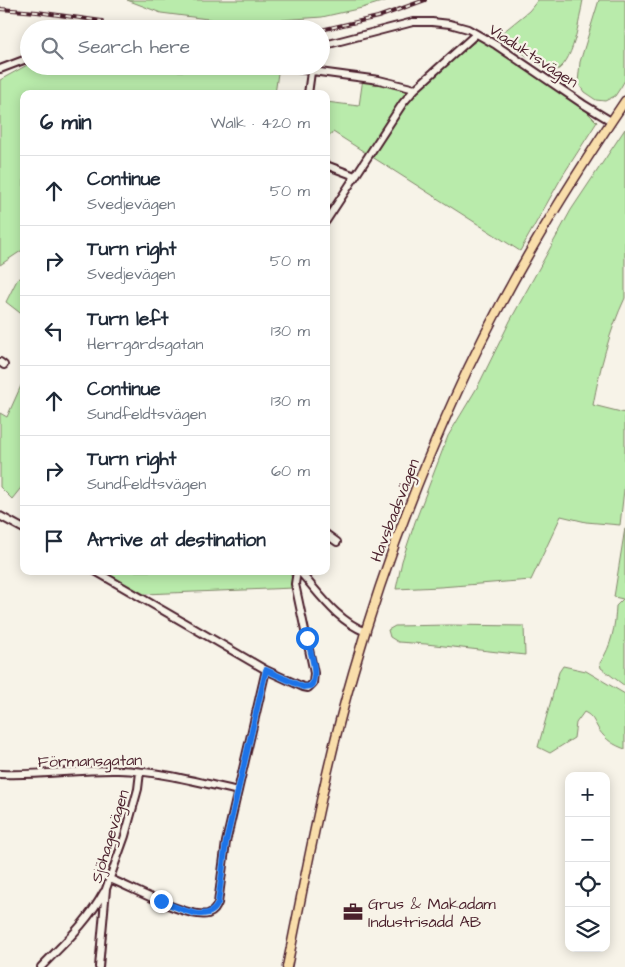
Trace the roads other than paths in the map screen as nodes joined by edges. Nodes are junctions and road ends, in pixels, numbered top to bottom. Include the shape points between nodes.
1 (476, 34) junction
2 (330, 44) edge
3 (20, 61) edge
4 (0, 69) edge
5 (330, 74) edge
6 (311, 75) edge
7 (415, 88) junction
8 (309, 90) edge
9 (625, 100) edge
10 (611, 121) junction
11 (330, 167) edge
12 (355, 176) junction
13 (330, 215) edge
14 (0, 516) edge
15 (20, 527) edge
16 (330, 537) edge
17 (337, 542) dead end
18 (102, 575) edge
19 (297, 575) edge
20 (302, 575) edge
21 (366, 632) junction
22 (266, 670) junction
23 (140, 772) junction
24 (0, 774) edge
25 (238, 791) junction
26 (110, 879) junction
27 (106, 889) junction
28 (41, 967) edge
29 (99, 967) edge
30 (287, 967) edge

1 - 2 street, Viaduktsvägen via 450,24 413,22
1 - 7 street
1 - 10 street, Viaduktsvägen
3 - 4 street
5 - 7 street
6 - 8 street
7 - 12 street
9 - 10 main road, Havsbadsvägen
10 - 21 main road, Havsbadsvägen via 533,246 466,374 414,493
11 - 12 street
12 - 13 street
14 - 15 street
16 - 17 street
18 - 22 street
19 - 22 street via 296,584 314,673 313,683 308,688 303,687
20 - 21 street via 340,618
21 - 30 main road, Havsbadsvägen via 327,774
22 - 25 street
23 - 24 street, Förmansgatan via 92,770
23 - 25 street, Förmansgatan
23 - 26 street, Sjöhagevägen via 125,836
25 - 26 street via 226,842 218,903 210,914 187,911
26 - 27 street, Sjöhagevägen
27 - 28 street via 94,911
27 - 29 street, Sjöhagevägen

